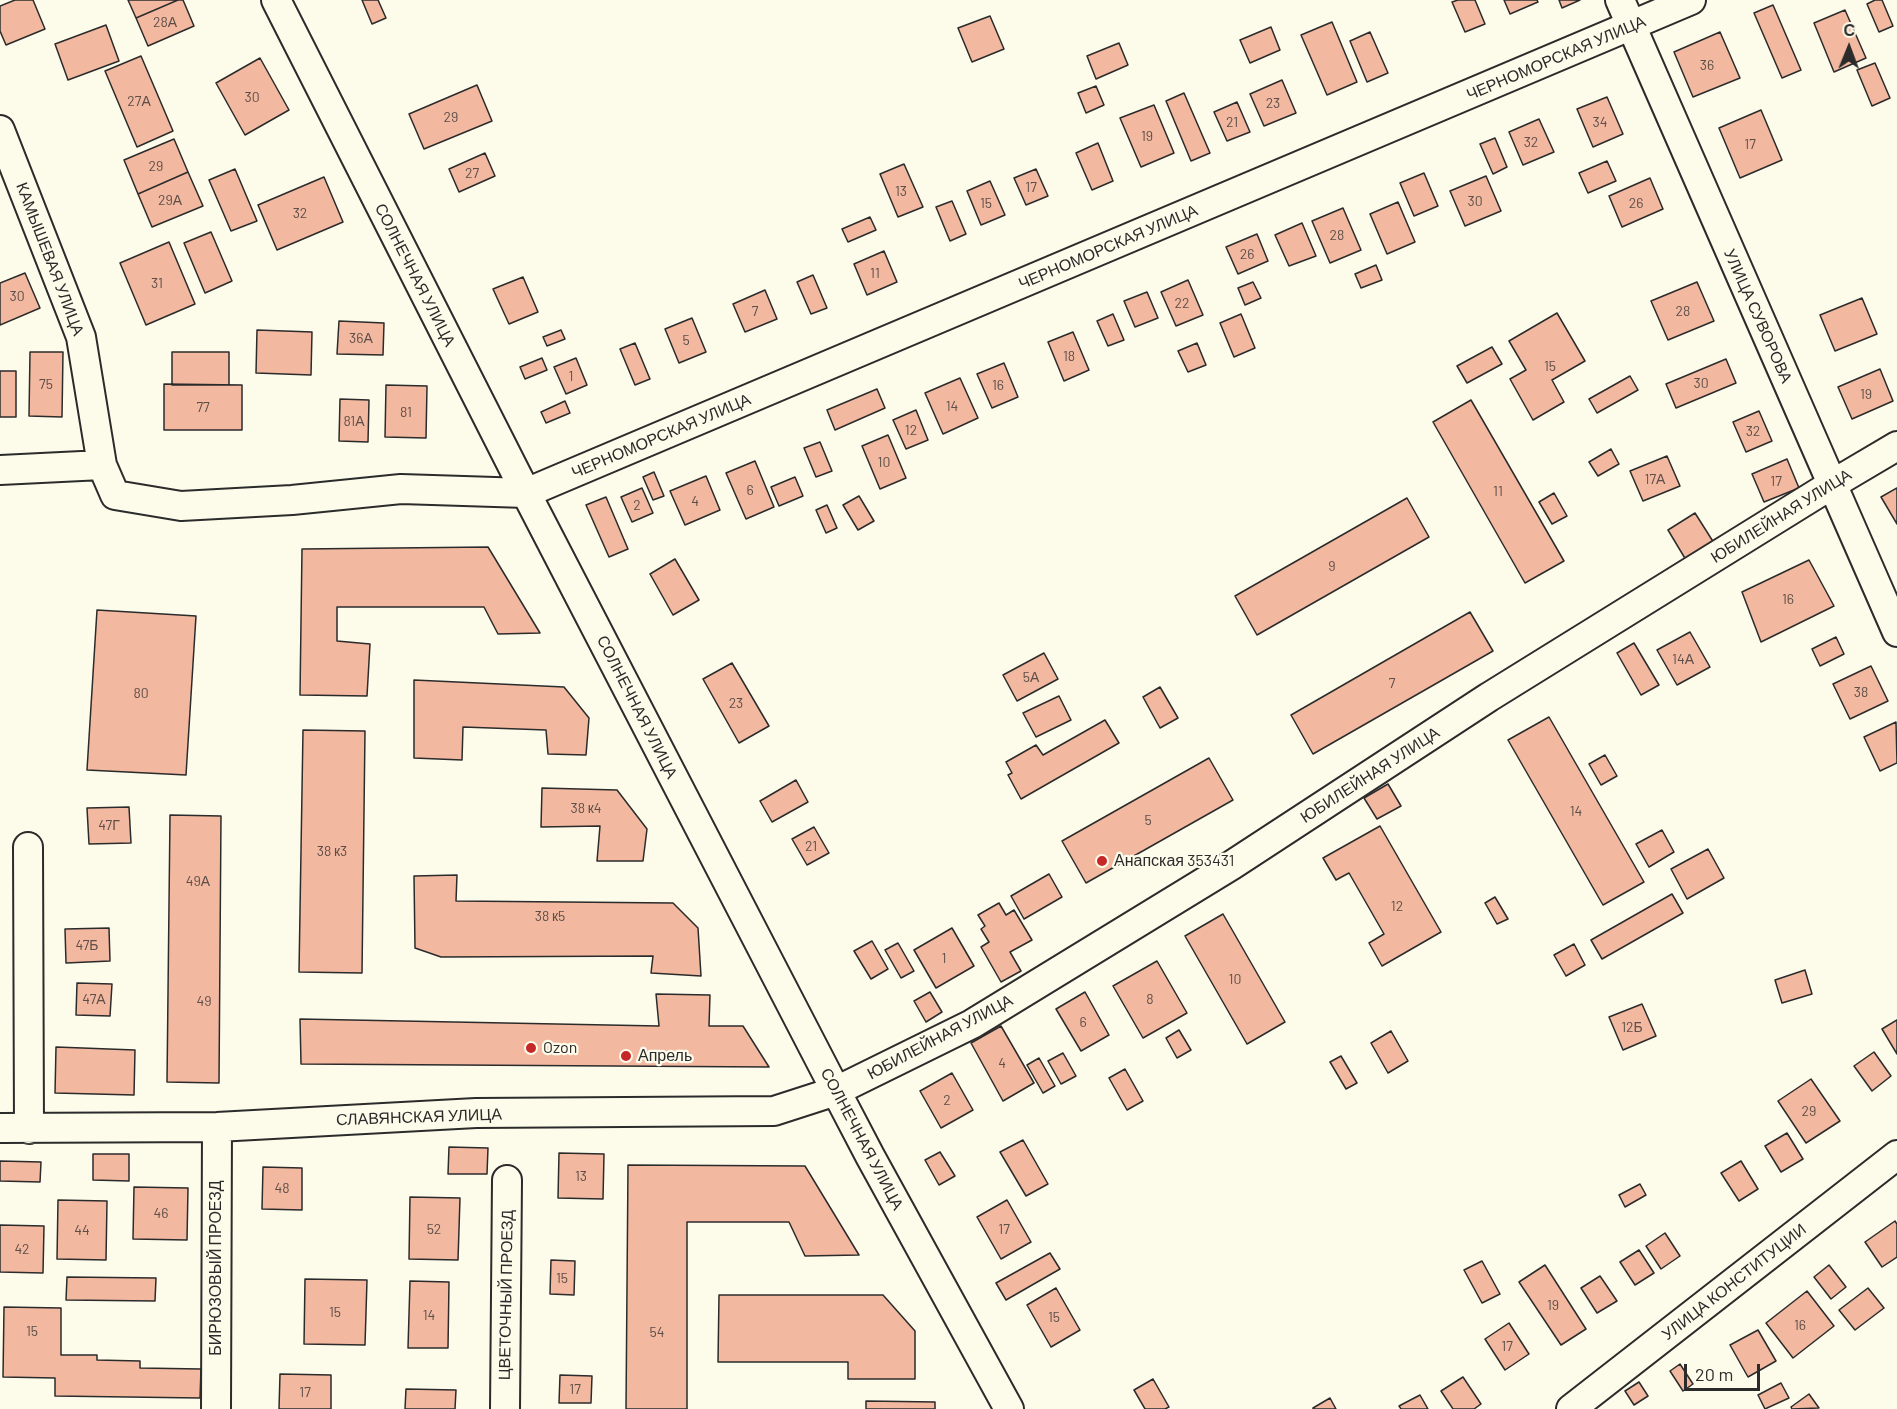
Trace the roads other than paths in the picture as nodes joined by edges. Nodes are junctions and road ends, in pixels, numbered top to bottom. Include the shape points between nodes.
1 (276, 0) edge
2 (1620, 0) edge
3 (1691, 0) edge
4 (1632, 26) junction
5 (0, 130) edge
6 (1897, 446) edge
7 (102, 465) junction
8 (0, 470) edge
9 (1832, 485) junction
10 (526, 493) junction
11 (1897, 632) edge
12 (28, 847) dead end
13 (836, 1091) junction
14 (217, 1127) junction
15 (0, 1128) edge
16 (29, 1129) junction
17 (1897, 1155) edge
18 (507, 1180) dead end
19 (216, 1409) edge
20 (505, 1409) edge
21 (1009, 1409) edge
22 (1571, 1409) edge

1 - 10 street, СОЛНЕЧНАЯ УЛИЦА
2 - 4 street, УЛИЦА СУВОРОВА
3 - 4 street, ЧЕРНОМОРСКАЯ УЛИЦА
4 - 9 street, УЛИЦА СУВОРОВА
4 - 10 street, ЧЕРНОМОРСКАЯ УЛИЦА
5 - 7 street, КАМЫШЕВАЯ УЛИЦА via 81,337
6 - 9 street, ЮБИЛЕЙНАЯ УЛИЦА
7 - 8 street
7 - 10 street, КАМЫШЕВАЯ УЛИЦА via 115,495 181,506 401,489
9 - 11 street, УЛИЦА СУВОРОВА
9 - 13 street, ЮБИЛЕЙНАЯ УЛИЦА via 1489,698 1222,871 972,1024
10 - 13 street, СОЛНЕЧНАЯ УЛИЦА
12 - 16 street
13 - 14 street, СЛАВЯНСКАЯ УЛИЦА via 774,1111 476,1113
13 - 21 street, СОЛНЕЧНАЯ УЛИЦА
14 - 16 street, СЛАВЯНСКАЯ УЛИЦА
14 - 19 street, БИРЮЗОВЫЙ ПРОЕЗД
15 - 16 street, СЛАВЯНСКАЯ УЛИЦА
17 - 22 street, УЛИЦА КОНСТИТУЦИИ
18 - 20 street, ЦВЕТОЧНЫЙ ПРОЕЗД

